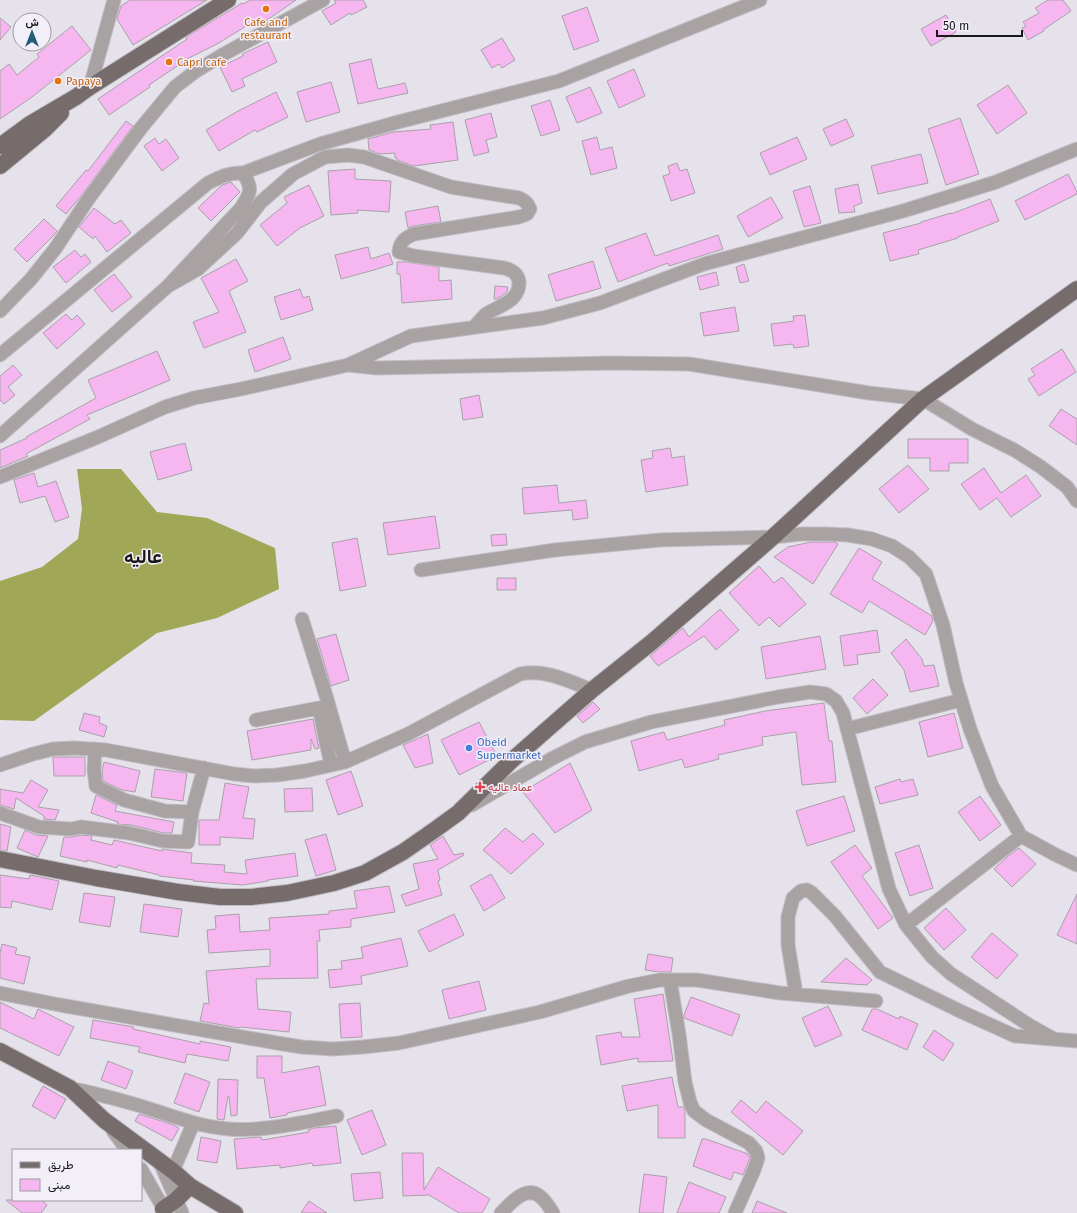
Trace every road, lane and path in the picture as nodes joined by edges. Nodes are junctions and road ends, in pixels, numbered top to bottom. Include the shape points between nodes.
1 (114, 0) edge
2 (228, 0) edge
3 (322, 0) edge
4 (760, 0) edge
5 (90, 87) junction
6 (76, 97) junction
7 (0, 146) edge
8 (1077, 149) edge
9 (0, 166) edge
10 (243, 173) junction
11 (168, 286) junction
12 (1077, 288) edge
13 (0, 311) edge
14 (474, 327) junction
15 (0, 355) edge
16 (348, 365) junction
17 (923, 399) junction
18 (0, 436) edge
19 (0, 477) edge
20 (1077, 501) edge
21 (774, 537) junction
22 (421, 570) dead end
23 (302, 619) dead end
24 (592, 690) junction
25 (961, 700) junction
26 (256, 720) dead end
27 (847, 729) junction
28 (95, 749) junction
29 (345, 762) junction
30 (0, 765) edge
31 (331, 765) junction
32 (204, 768) junction
33 (192, 812) junction
34 (458, 812) junction
35 (0, 813) edge
36 (1021, 836) junction
37 (0, 859) edge
38 (1077, 865) edge
39 (906, 925) junction
40 (670, 980) junction
41 (0, 993) edge
42 (796, 994) junction
43 (876, 1001) dead end
44 (1054, 1039) junction
45 (1077, 1041) edge
46 (0, 1051) edge
47 (70, 1088) junction
48 (337, 1116) dead end
49 (104, 1120) junction
50 (194, 1124) junction
51 (127, 1149) edge
52 (155, 1157) junction
53 (142, 1170) edge
54 (173, 1171) junction
55 (190, 1186) junction
56 (172, 1209) edge
57 (235, 1213) edge
58 (501, 1213) edge
59 (553, 1213) edge
60 (735, 1213) edge

1 - 5 street
2 - 5 main road
3 - 13 street via 218,57 175,87 141,128 31,279
4 - 10 street via 559,81 327,142
5 - 6 main road
6 - 7 main road via 30,124
6 - 9 main road via 45,128
8 - 14 street via 996,182 903,211 704,264 600,303 543,318
10 - 11 street via 249,182 250,194 247,199
10 - 15 street via 235,172 208,183
11 - 14 street via 198,269 237,233 261,202 292,174 325,157 364,157 451,187 519,198 528,204 530,209 527,214 519,217 414,234 404,239 400,246 400,252 414,256 504,268 512,270 517,275 519,286 514,297 486,315
11 - 18 street
12 - 17 main road
14 - 16 street via 411,336
16 - 17 street via 378,368 610,363 689,364 829,387
16 - 19 street via 194,398 165,407
17 - 20 street via 972,429 1016,451 1067,487
17 - 21 main road
21 - 22 street via 660,540 555,550
21 - 24 main road
21 - 25 street via 802,534 848,535 892,546 909,557 926,574 943,624
23 - 29 street
24 - 29 street via 559,677 531,672 520,674 408,734
24 - 34 main road
25 - 27 street
25 - 36 street via 992,786
26 - 31 street via 319,708
27 - 34 street via 843,713 836,701 826,694 810,692 686,714 585,742
27 - 39 street via 889,888
28 - 30 street via 53,749
28 - 32 street
28 - 33 street via 96,786 124,800 165,811
29 - 31 street
31 - 32 street via 262,776
32 - 33 street
33 - 35 street via 188,842 163,841 129,833 81,827 39,827
34 - 37 main road via 403,852 365,873 287,893 251,897 220,897 178,892
36 - 38 street
36 - 39 street
39 - 44 street via 932,957 950,974
40 - 41 street via 629,986 540,1012 406,1041 333,1049 277,1043
40 - 42 street via 697,980
40 - 60 street via 685,1082 694,1111 749,1144 756,1151 758,1158
42 - 43 street
42 - 44 street via 788,945 788,917 793,898 801,891 807,890 835,916 880,972 1015,1036
44 - 45 street
46 - 47 main road
47 - 49 main road
47 - 50 street via 124,1101
48 - 50 street via 262,1128 230,1129
49 - 51 street
49 - 52 main road
50 - 54 street
52 - 54 main road
52 - 56 street via 162,1167
53 - 56 street
54 - 55 main road
55 - 56 main road
55 - 57 main road
58 - 59 street via 518,1196 527,1192 536,1193

